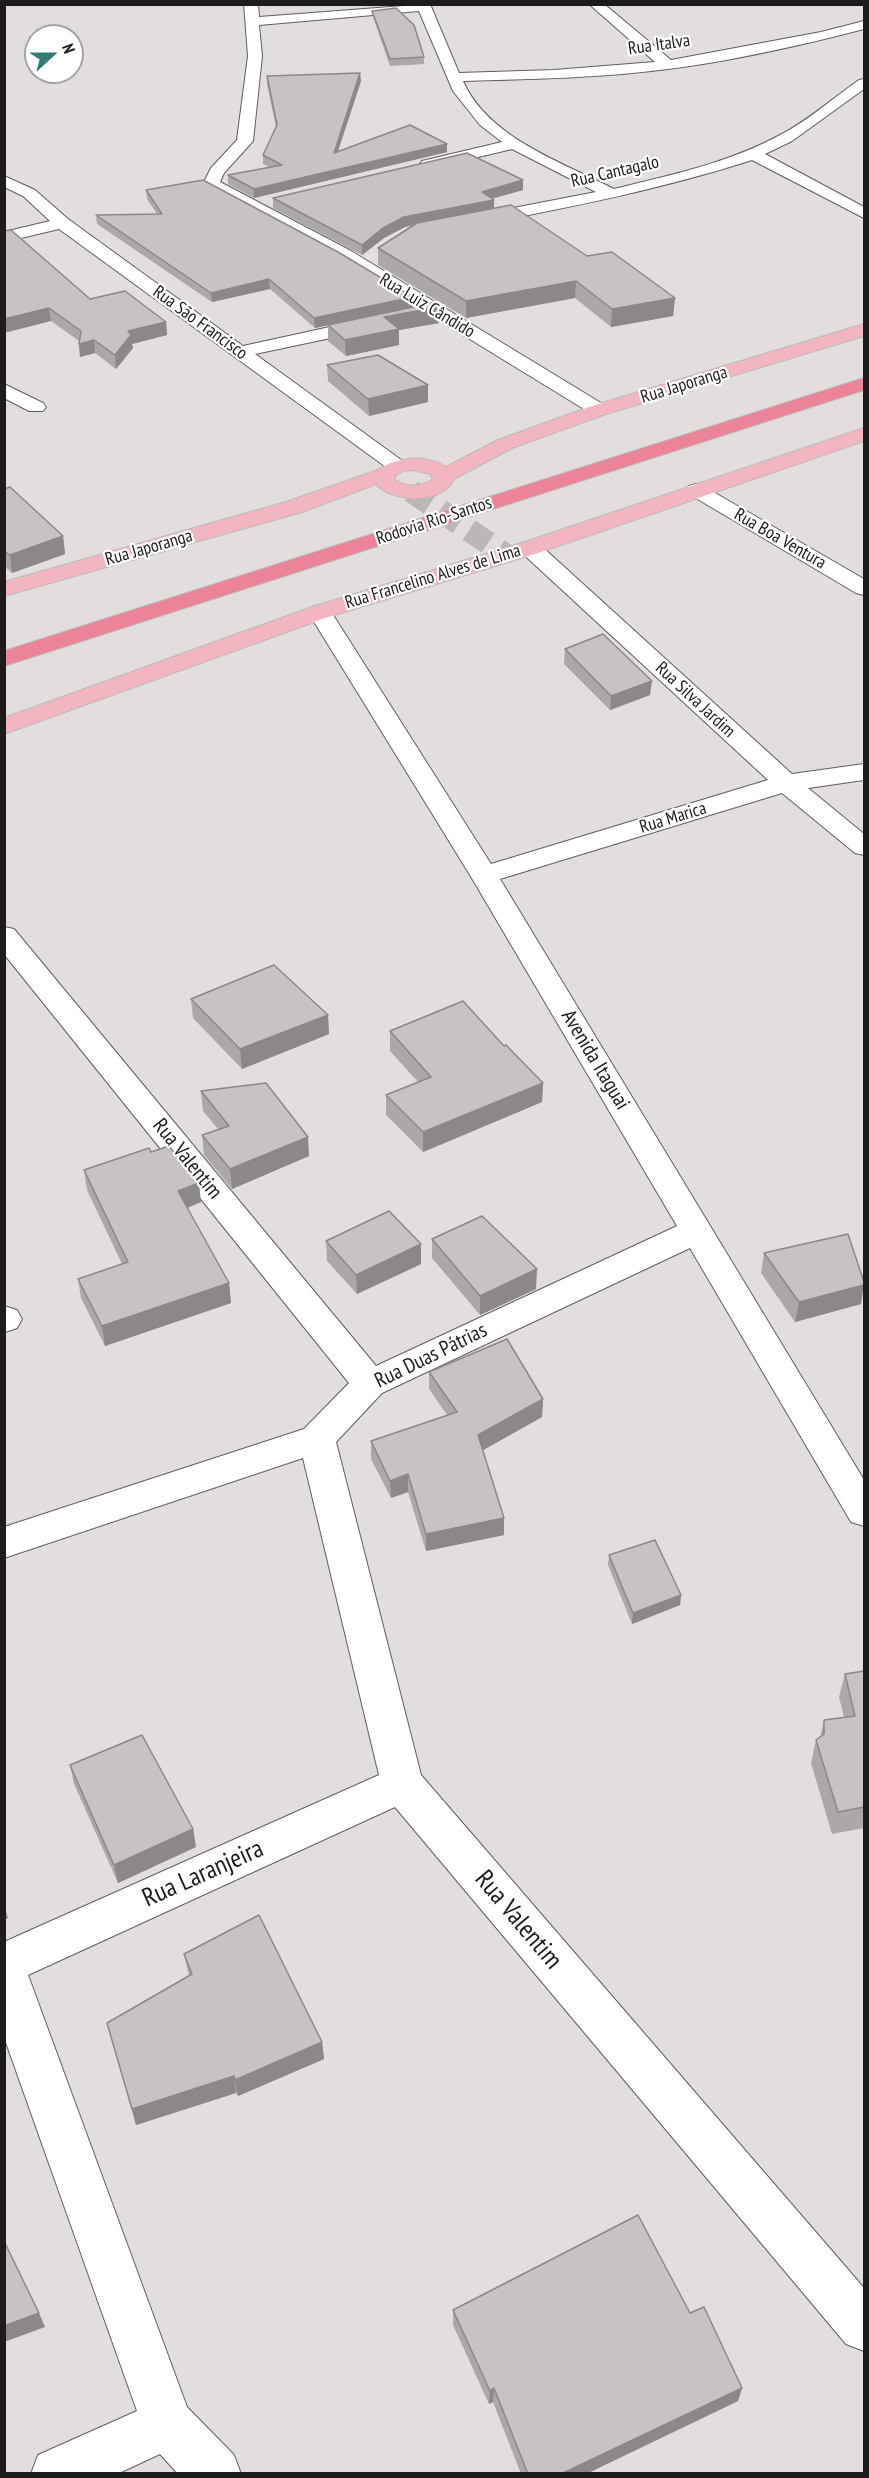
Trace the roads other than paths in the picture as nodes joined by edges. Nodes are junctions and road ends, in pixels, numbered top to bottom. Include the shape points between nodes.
1 (251, 4) edge
2 (595, 4) edge
3 (424, 6) edge
4 (252, 21) junction
5 (864, 25) edge
6 (668, 65) junction
7 (456, 77) junction
8 (864, 83) edge
9 (834, 105) junction
10 (854, 112) dead end
11 (514, 144) junction
12 (753, 154) junction
13 (412, 168) edge
14 (4, 181) edge
15 (612, 194) junction
16 (276, 200) edge
17 (254, 205) junction
18 (864, 213) edge
19 (62, 223) junction
20 (456, 225) edge
21 (4, 237) edge
22 (435, 310) junction
23 (412, 315) edge
24 (389, 320) edge
25 (864, 330) edge
26 (240, 352) junction
27 (864, 384) edge
28 (4, 390) edge
29 (36, 407) dead end
30 (599, 410) junction
31 (864, 434) edge
32 (505, 444) junction
33 (397, 473) junction
34 (444, 476) junction
35 (696, 490) junction
36 (530, 548) junction
37 (864, 588) edge
38 (4, 590) edge
39 (320, 612) junction
40 (4, 658) edge
41 (4, 727) edge
42 (864, 772) edge
43 (786, 783) junction
44 (864, 848) edge
45 (484, 875) junction
46 (4, 935) edge
47 (696, 1231) junction
48 (370, 1383) junction
49 (317, 1439) junction
50 (864, 1511) edge
51 (4, 1543) edge
52 (402, 1784) junction
53 (4, 1964) edge
54 (4, 1972) edge
55 (864, 2326) edge
56 (167, 2424) junction
57 (57, 2474) edge
58 (216, 2474) edge

1 - 4 street
2 - 6 street
3 - 4 street
3 - 7 street
4 - 17 street, Rua Luiz Cândido via 255,56 245,141 217,171 211,184
5 - 6 street, Rua Italva
6 - 7 street, Rua Italva
7 - 11 street via 460,91 485,122
8 - 9 street, Rua Cantagalo
9 - 10 street
9 - 12 street, Rua Cantagalo via 787,138
11 - 13 street
11 - 15 street
12 - 15 street, Rua Cantagalo
12 - 18 street
14 - 19 street, Rua São Francisco via 29,193
15 - 20 street, Rua Cantagalo
16 - 17 street
17 - 22 street, Rua Luiz Cândido via 369,260
19 - 21 street
19 - 26 street, Rua São Francisco
22 - 23 street
22 - 30 street, Rua Luiz Cândido
24 - 26 street
25 - 30 main road, Rua Japoranga
26 - 33 street, Rua São Francisco
27 - 40 highway, Rodovia Rio-Santos
28 - 29 street
30 - 32 main road, Rua Japoranga
31 - 35 main road, Rua Francelino Alves de Lima
32 - 33 main road, Rua Japoranga
32 - 34 main road, Rua Japoranga
33 - 34 main road via 430,466
33 - 34 main road, Rua Japoranga via 411,491 440,485
33 - 38 main road, Rua Japoranga via 294,507
35 - 36 main road, Rua Francelino Alves de Lima
35 - 37 street, Rua Boa Ventura
36 - 39 main road, Rua Francelino Alves de Lima
36 - 43 street, Rua Silva Jardim
39 - 41 main road, Rua Francelino Alves de Lima
39 - 45 street, Avenida Itaguai
42 - 43 street, Rua Marica
43 - 44 street, Rua Silva Jardim
43 - 45 street, Rua Marica
45 - 47 street, Avenida Itaguai
46 - 48 street, Rua Valentim
47 - 48 street, Rua Duas Pátrias
47 - 50 street, Avenida Itaguai
48 - 49 street, Rua Duas Pátrias
49 - 51 street, Rua Duas Pátrias
49 - 52 street, Rua Valentim
52 - 53 street, Rua Laranjeira
52 - 55 street, Rua Valentim
54 - 56 street
56 - 57 street
56 - 58 street

